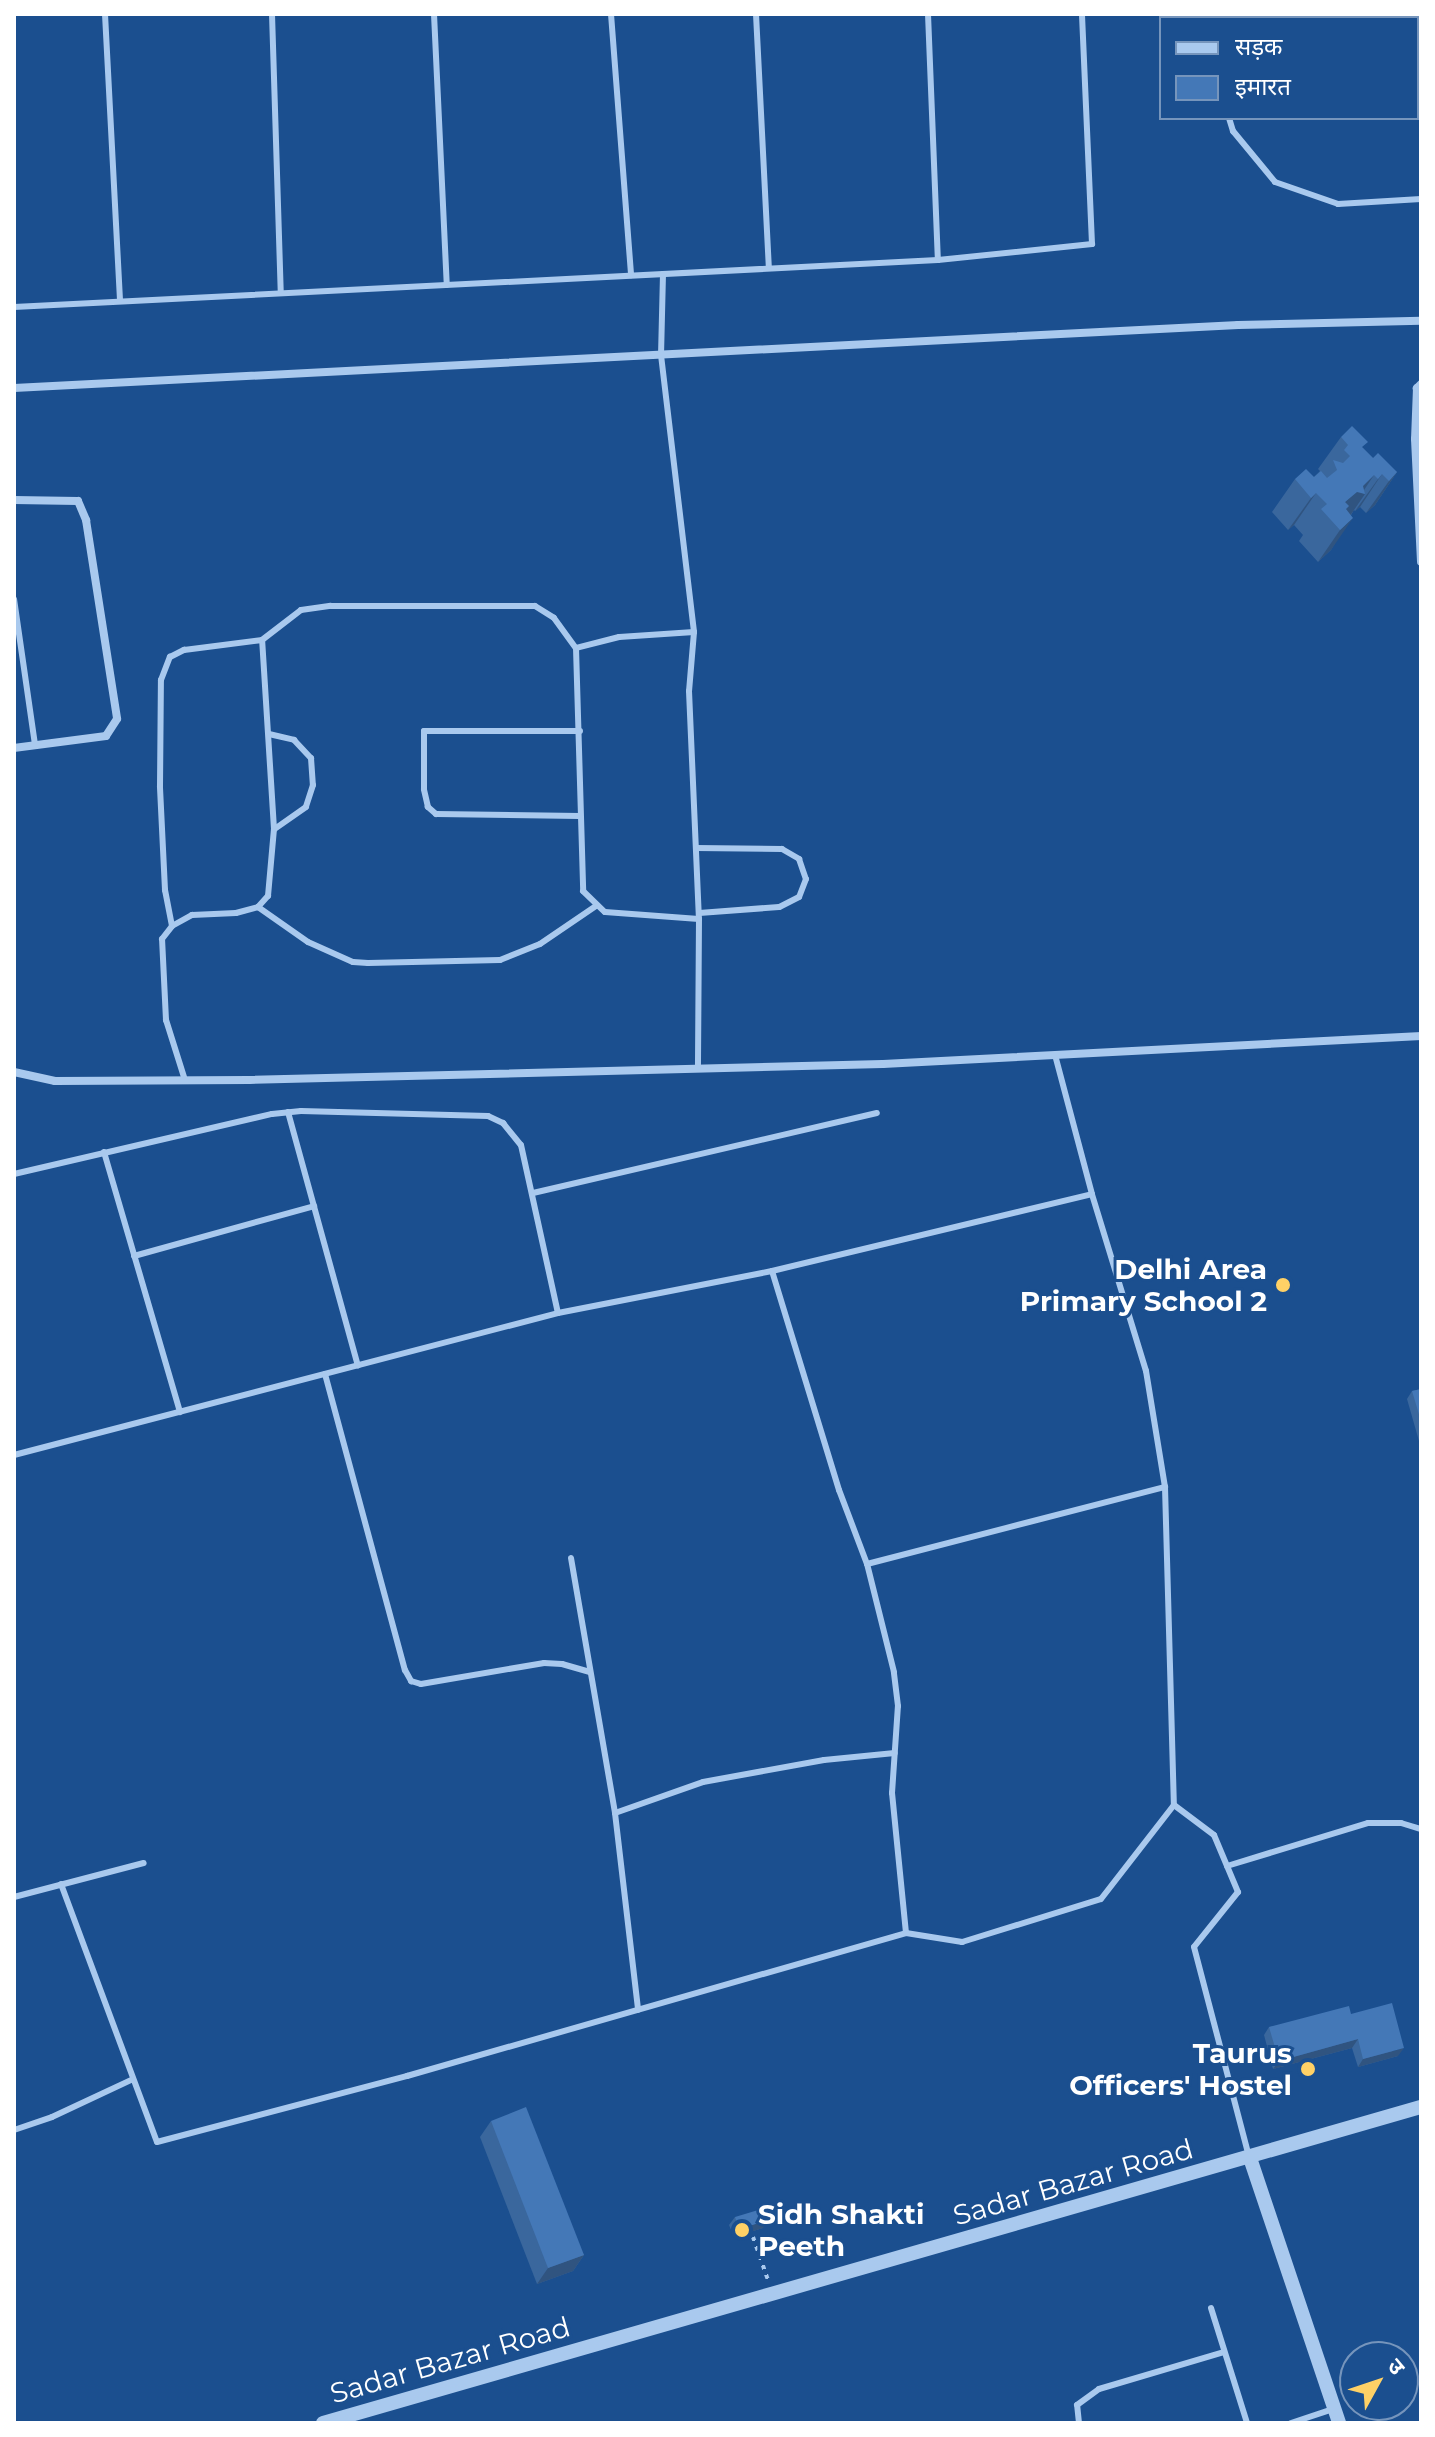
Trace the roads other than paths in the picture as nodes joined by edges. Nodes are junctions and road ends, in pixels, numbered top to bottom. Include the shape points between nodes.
1 (105, 14) edge
2 (272, 14) edge
3 (434, 14) edge
4 (611, 14) edge
5 (756, 14) edge
6 (928, 14) edge
7 (1082, 14) edge
8 (1230, 120) edge
9 (1421, 199) edge
10 (938, 260) junction
11 (769, 268) junction
12 (663, 274) junction
13 (631, 275) junction
14 (447, 285) junction
15 (281, 293) junction
16 (120, 301) junction
17 (14, 307) edge
18 (1421, 321) edge
19 (661, 355) junction
20 (1421, 384) edge
21 (14, 388) edge
22 (14, 500) edge
23 (1421, 562) edge
24 (14, 599) edge
25 (694, 632) junction
26 (262, 640) junction
27 (576, 648) junction
28 (580, 731) junction
29 (269, 734) junction
30 (35, 745) junction
31 (14, 748) edge
32 (580, 816) junction
33 (274, 829) junction
34 (696, 848) junction
35 (596, 906) junction
36 (258, 907) junction
37 (699, 916) junction
38 (172, 926) junction
39 (1421, 1036) edge
40 (1055, 1055) junction
41 (698, 1066) junction
42 (14, 1072) edge
43 (184, 1077) junction
44 (288, 1112) junction
45 (877, 1113) dead end
46 (104, 1152) junction
47 (14, 1174) edge
48 (533, 1193) junction
49 (1092, 1194) junction
50 (314, 1206) junction
51 (134, 1256) junction
52 (772, 1271) junction
53 (558, 1313) junction
54 (358, 1366) junction
55 (325, 1374) junction
56 (180, 1412) junction
57 (14, 1455) edge
58 (1165, 1487) junction
59 (571, 1558) dead end
60 (867, 1564) junction
61 (590, 1672) junction
62 (895, 1753) junction
63 (1174, 1805) junction
64 (615, 1813) junction
65 (1421, 1829) edge
66 (144, 1863) dead end
67 (1227, 1866) junction
68 (61, 1884) junction
69 (14, 1897) edge
70 (906, 1933) junction
71 (638, 2010) junction
72 (131, 2080) junction
73 (1421, 2107) edge
74 (14, 2130) edge
75 (1250, 2158) junction
76 (1211, 2308) dead end
77 (1224, 2352) junction
78 (1336, 2416) edge
79 (323, 2423) edge
80 (1079, 2423) edge
81 (1247, 2423) edge
82 (1291, 2423) edge

1 - 16 lane
2 - 15 lane
3 - 14 lane
4 - 13 lane
5 - 11 lane
6 - 10 lane
7 - 10 lane via 1092,244
8 - 9 lane via 1275,182 1338,204
10 - 11 lane
11 - 12 lane
12 - 13 lane
12 - 19 lane
13 - 14 lane
14 - 15 lane
15 - 16 lane
16 - 17 lane
18 - 19 street via 1238,325
19 - 21 street
19 - 25 lane
20 - 23 street via 1415,439
22 - 30 street via 78,501 86,520 117,719 106,736
24 - 30 lane
25 - 27 lane via 619,637
25 - 34 lane via 689,691
26 - 27 lane via 289,617 314,607 535,606 554,618
26 - 29 lane
26 - 38 lane via 184,650 164,667 160,786
27 - 28 lane
28 - 32 lane
28 - 32 lane via 424,731 424,789 428,807 436,814
29 - 33 lane
29 - 33 lane via 294,740 311,758 313,785 306,807
30 - 31 street
32 - 35 lane via 583,891
33 - 36 lane via 268,896
34 - 37 lane
34 - 37 lane via 782,849 799,859 806,879 799,897 779,907
35 - 36 lane via 540,944 500,960 368,963 308,942
35 - 37 lane via 605,912
36 - 38 lane via 192,915
37 - 41 lane
38 - 43 lane via 162,939 161,962 166,1020
39 - 40 street
40 - 41 street
40 - 49 lane
41 - 43 street via 249,1080
42 - 43 street via 55,1081
44 - 46 lane
44 - 48 lane via 488,1116 514,1133
44 - 50 lane
45 - 48 lane
46 - 47 lane
46 - 51 lane
48 - 53 lane
49 - 52 lane
49 - 58 lane via 1146,1371
50 - 51 lane
50 - 54 lane
51 - 56 lane
52 - 53 lane
52 - 60 lane
53 - 54 lane
54 - 55 lane
55 - 56 lane
55 - 61 lane via 411,1681 421,1684 544,1663
56 - 57 lane
58 - 60 lane
58 - 63 lane
59 - 61 lane
60 - 62 lane via 894,1672
61 - 64 lane
62 - 64 lane via 703,1782
62 - 70 lane via 892,1793
63 - 67 lane via 1214,1835
63 - 70 lane via 1101,1899 962,1942
64 - 71 lane
65 - 67 lane via 1368,1823
66 - 68 lane
67 - 75 lane via 1238,1892 1194,1947
68 - 69 lane
68 - 72 lane
70 - 71 lane
71 - 72 lane via 157,2142
72 - 74 lane
73 - 75 street, Sadar Bazar Road
75 - 78 street
75 - 79 street, Sadar Bazar Road
76 - 77 lane
77 - 80 lane via 1099,2389 1077,2405
77 - 81 lane
78 - 82 lane

